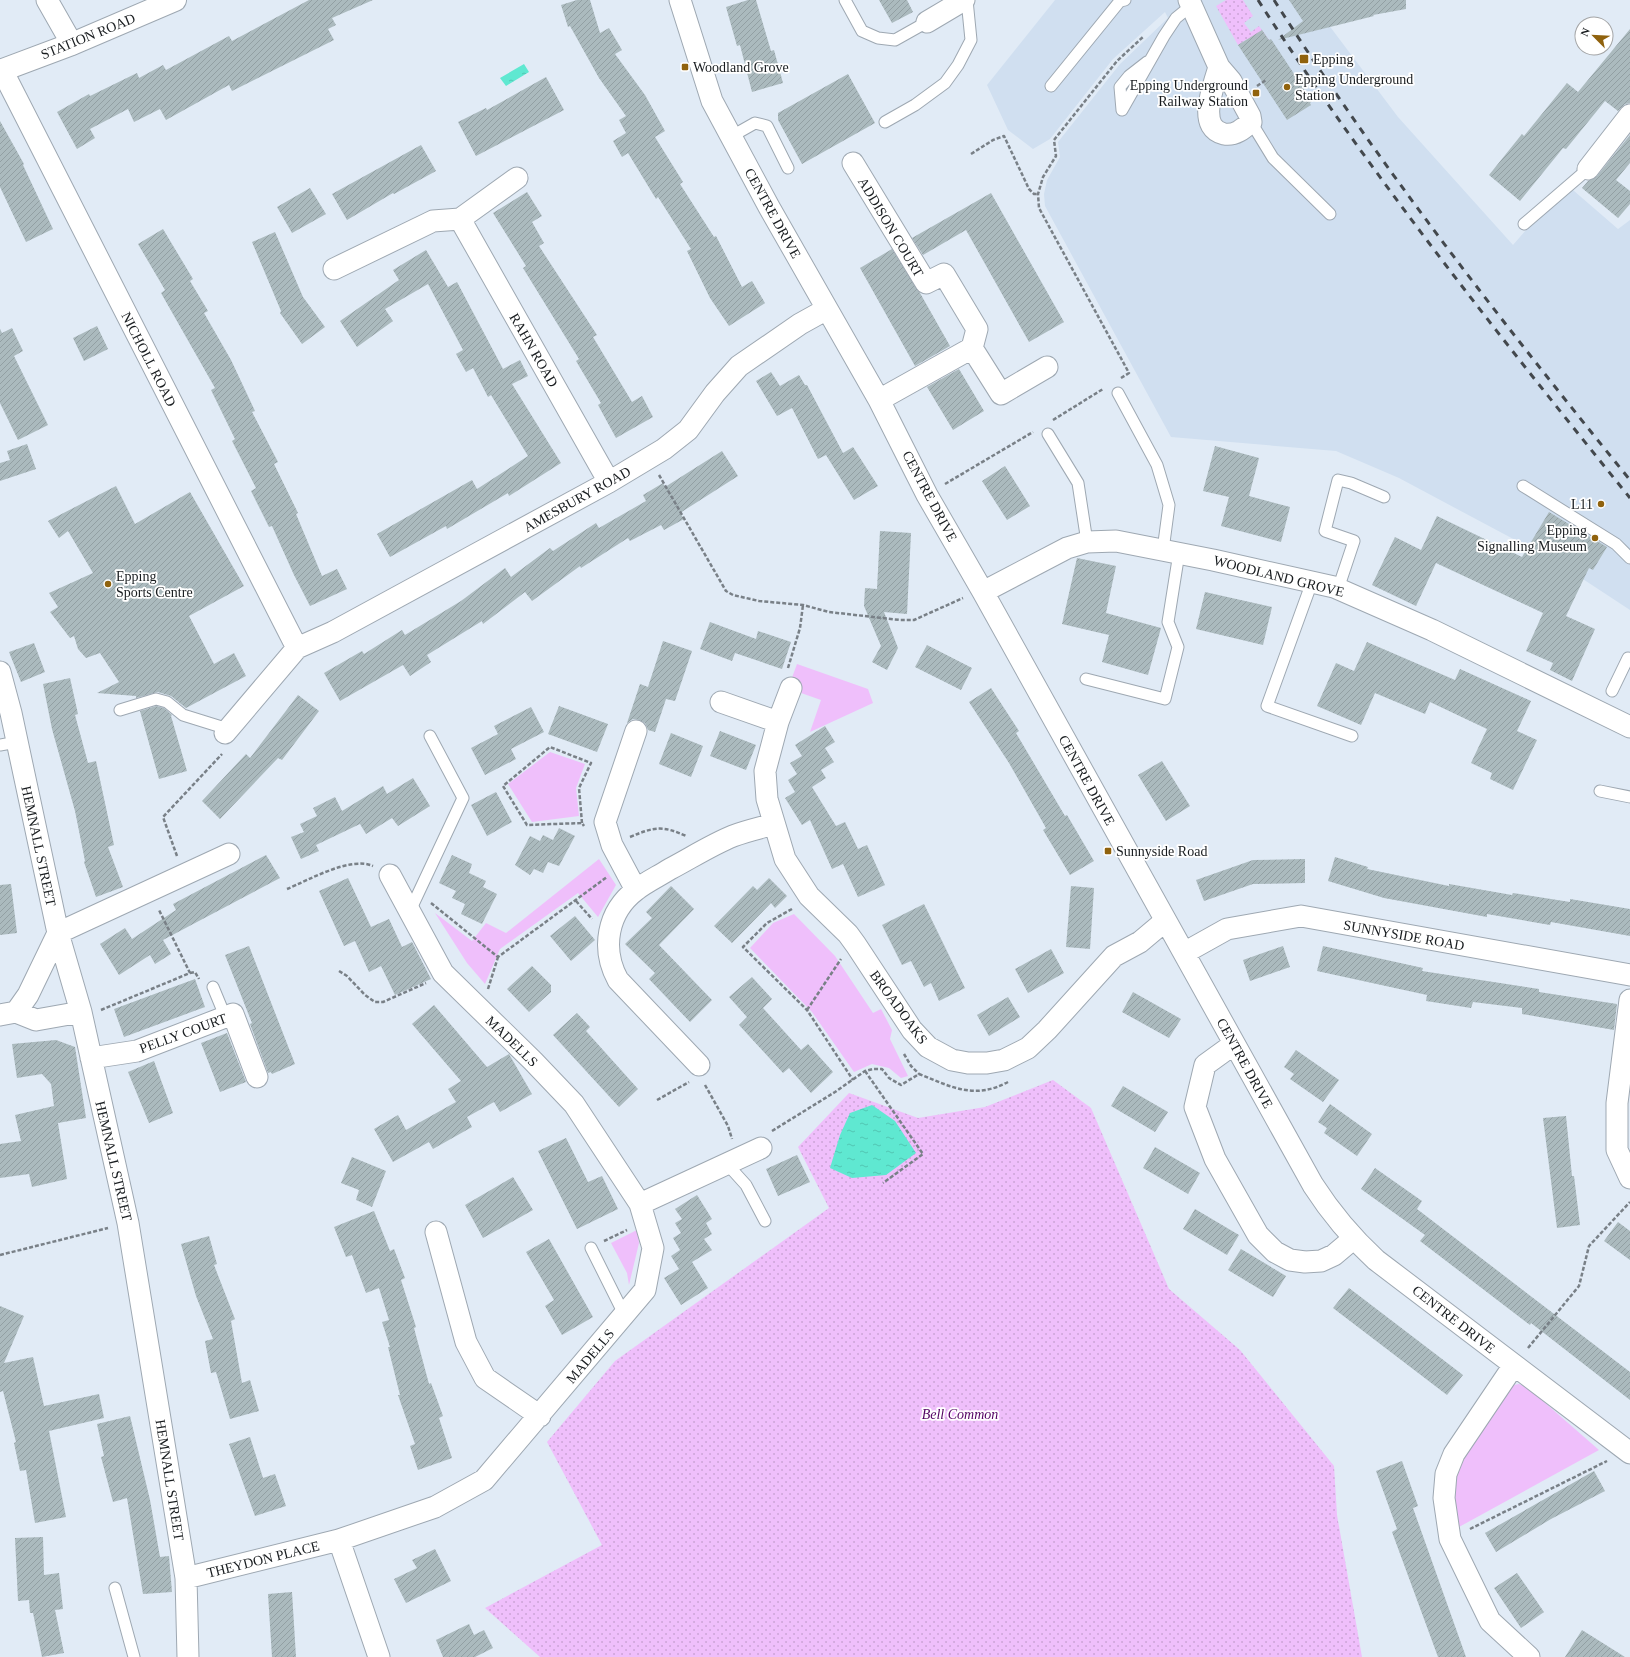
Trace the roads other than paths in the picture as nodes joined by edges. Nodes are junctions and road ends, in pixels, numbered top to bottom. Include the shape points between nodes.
1 (47, 0) edge
2 (175, 0) edge
3 (680, 0) edge
4 (845, 0) edge
5 (966, 0) edge
6 (1125, 0) edge
7 (1190, 3) edge
8 (927, 22) joint
9 (72, 44) junction
10 (1219, 67) junction
11 (1, 70) edge
12 (1051, 86) dead end
13 (1122, 110) dead end
14 (1630, 115) edge
15 (885, 122) dead end
16 (1251, 122) junction
17 (732, 136) junction
18 (853, 163) dead end
19 (788, 168) dead end
20 (1588, 169) joint
21 (516, 178) dead end
22 (1330, 214) dead end
23 (460, 219) junction
24 (1524, 224) dead end
25 (334, 270) dead end
26 (827, 309) junction
27 (972, 348) junction
28 (1047, 367) dead end
29 (1118, 393) dead end
30 (879, 400) junction
31 (1045, 429) road end
32 (609, 482) junction
33 (1523, 486) dead end
34 (1384, 497) dead end
35 (1087, 542) junction
36 (1171, 551) junction
37 (1630, 558) edge
38 (1312, 582) junction
39 (1338, 589) junction
40 (982, 590) junction
41 (297, 648) junction
42 (1630, 660) edge
43 (0, 672) edge
44 (1086, 679) dead end
45 (1612, 691) dead end
46 (789, 694) road end
47 (721, 702) dead end
48 (120, 710) dead end
49 (778, 722) junction
50 (1630, 727) edge
51 (227, 731) joint
52 (636, 731) dead end
53 (430, 736) dead end
54 (1352, 736) dead end
55 (9, 744) edge
56 (1600, 791) dead end
57 (1630, 797) edge
58 (774, 824) junction
59 (229, 854) dead end
60 (391, 878) road end
61 (636, 890) junction
62 (409, 913) junction
63 (1165, 921) junction
64 (58, 933) junction
65 (1184, 953) junction
66 (1630, 975) edge
67 (213, 987) dead end
68 (1630, 1000) edge
69 (8, 1014) edge
70 (81, 1015) junction
71 (225, 1016) junction
72 (1234, 1044) junction
73 (91, 1058) junction
74 (698, 1071) road end
75 (257, 1077) dead end
76 (761, 1148) road end
77 (733, 1161) junction
78 (1630, 1178) edge
79 (642, 1212) junction
80 (765, 1221) dead end
81 (436, 1232) dead end
82 (1353, 1239) junction
83 (591, 1248) road end
84 (624, 1314) junction
85 (1514, 1365) junction
86 (540, 1416) junction
87 (1629, 1452) edge
88 (339, 1540) junction
89 (186, 1578) junction
90 (115, 1588) dead end
91 (134, 1657) edge
92 (188, 1657) edge
93 (379, 1657) edge
94 (1529, 1657) edge

1 - 9 street
2 - 9 street, STATION ROAD
3 - 17 street, CENTRE DRIVE via 712,101
4 - 8 lane via 862,30 878,38 895,40
5 - 8 street
5 - 15 lane via 971,40 958,65 945,83 915,105
6 - 12 lane via 1120,1
7 - 10 street
7 - 13 lane via 1176,18
9 - 11 street, STATION ROAD
10 - 16 street via 1231,81
10 - 16 street via 1208,117 1212,127 1217,132 1230,135 1242,130
11 - 41 street, NICHOLL ROAD
14 - 20 street
16 - 22 lane via 1273,158
17 - 19 lane via 755,123 767,126
17 - 26 street, CENTRE DRIVE
18 - 27 street, ADDISON COURT via 926,283 944,274 977,329
20 - 24 lane
21 - 23 street
23 - 25 street via 433,221
23 - 32 street, RAHN ROAD
26 - 30 street, CENTRE DRIVE
26 - 32 street, AMESBURY ROAD via 800,324 739,366 688,430 664,450
27 - 28 street via 1001,394
27 - 30 street
29 - 36 lane via 1159,471 1169,505
30 - 40 street, CENTRE DRIVE via 927,495
31 - 35 lane via 1078,483
32 - 41 street, AMESBURY ROAD via 333,632
33 - 37 lane via 1616,544
34 - 39 lane via 1338,480 1326,531 1354,541
35 - 36 street, WOODLAND GROVE via 1116,541
35 - 40 street, WOODLAND GROVE via 1067,548
36 - 38 street, WOODLAND GROVE
36 - 44 lane via 1168,622 1178,647 1165,699
38 - 39 street, WOODLAND GROVE
38 - 54 lane via 1267,706
39 - 50 street, WOODLAND GROVE via 1432,630
40 - 63 street, CENTRE DRIVE
41 - 51 street
42 - 45 lane via 1628,658
43 - 55 street, HEMNALL STREET
46 - 49 street, BROADOAKS
47 - 49 street
48 - 51 lane via 156,699 167,702 183,715
49 - 58 street, BROADOAKS via 765,771 767,799
52 - 61 street via 606,822 611,842
53 - 62 lane via 463,798
55 - 64 street, HEMNALL STREET
56 - 57 lane
58 - 61 street via 733,836 705,849
58 - 63 street, BROADOAKS via 785,859 807,894 848,934 912,1030 928,1046 952,1060 987,1063 1004,1060 1028,1048 1114,956 1140,942
59 - 64 street
60 - 62 street, MADELLS
61 - 74 street via 621,905 611,921 608,938 612,970
62 - 79 street, MADELLS via 445,975 574,1104
63 - 65 street, CENTRE DRIVE
64 - 69 street via 28,995
64 - 70 street, HEMNALL STREET
65 - 66 street, SUNNYSIDE ROAD via 1227,929 1301,916
65 - 72 street, CENTRE DRIVE
67 - 71 lane
68 - 78 street via 1617,1103 1617,1150
69 - 70 street via 36,1020
70 - 73 street, HEMNALL STREET
71 - 73 street, PELLY COURT via 137,1051
71 - 75 street, PELLY COURT via 232,1014
72 - 82 street, CENTRE DRIVE via 1313,1185 1329,1210
72 - 82 street via 1205,1066 1195,1106 1215,1159 1258,1235 1275,1252 1290,1260 1305,1262 1320,1261 1334,1255
73 - 89 street, HEMNALL STREET via 128,1222
76 - 77 street
77 - 79 street
77 - 80 lane
79 - 84 street, MADELLS via 653,1248 645,1290
81 - 86 street via 466,1342 485,1378
82 - 85 street, CENTRE DRIVE via 1376,1260
83 - 84 lane
84 - 86 street, MADELLS
85 - 87 street, CENTRE DRIVE
85 - 94 street via 1462,1440 1446,1474 1444,1498 1450,1539 1490,1621
86 - 88 street, THEYDON PLACE via 484,1480 435,1507
88 - 89 street, THEYDON PLACE
88 - 93 street, THEYDON PLACE
89 - 92 street, HEMNALL STREET
90 - 91 lane

